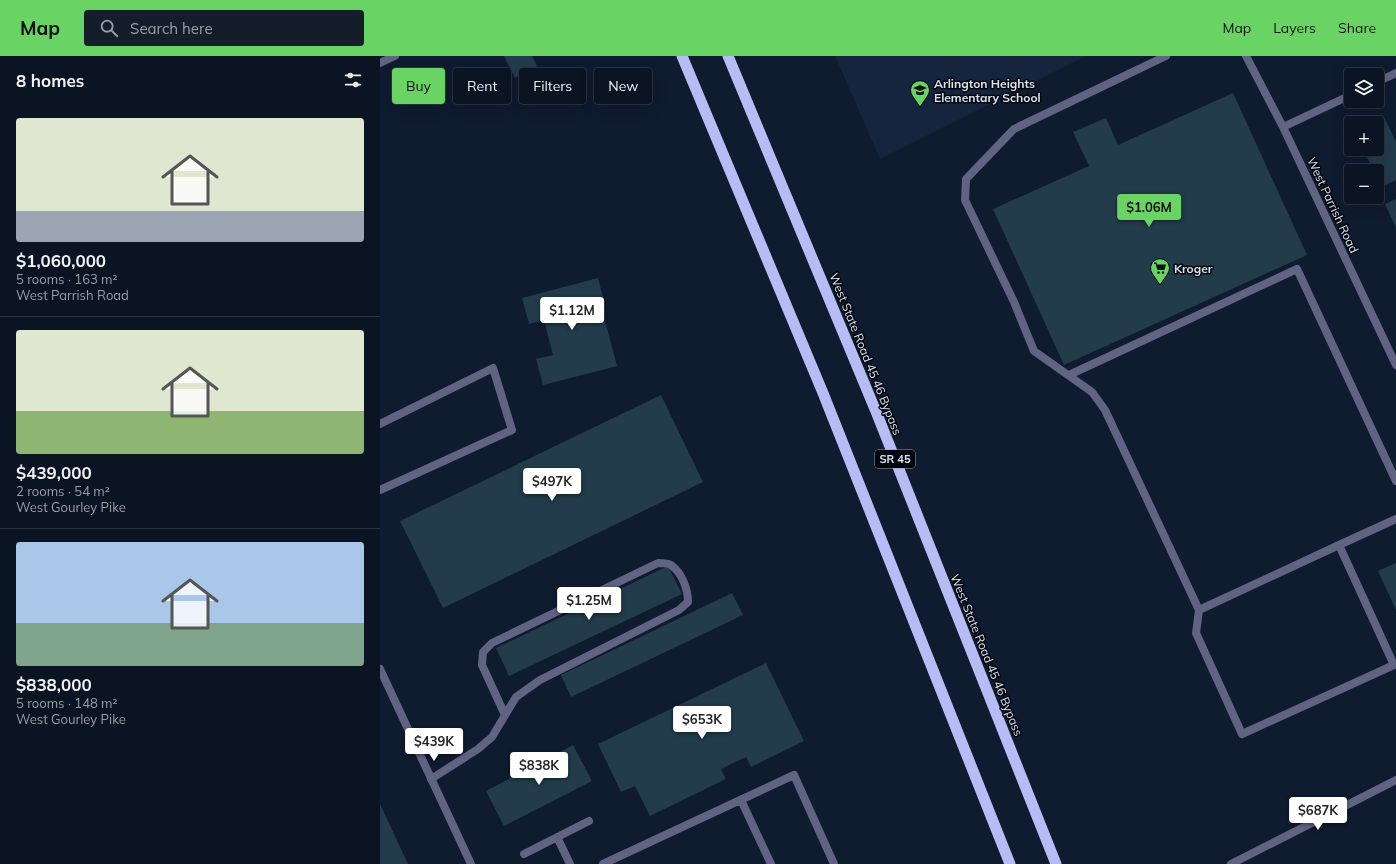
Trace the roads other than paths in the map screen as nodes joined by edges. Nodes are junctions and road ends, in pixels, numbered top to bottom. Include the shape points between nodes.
1 (395, 56) edge
2 (682, 56) edge
3 (728, 56) edge
4 (1166, 56) edge
5 (1246, 56) edge
6 (380, 63) edge
7 (1396, 72) edge
8 (1384, 78) edge
9 (1344, 98) edge
10 (1283, 127) junction
11 (1396, 365) edge
12 (1069, 375) junction
13 (380, 424) edge
14 (1396, 481) edge
15 (380, 490) edge
16 (1396, 519) edge
17 (1339, 545) junction
18 (1199, 610) junction
19 (380, 669) edge
20 (505, 715) junction
21 (432, 779) junction
22 (1396, 780) edge
23 (741, 800) junction
24 (589, 821) dead end
25 (556, 837) junction
26 (524, 854) dead end
27 (471, 864) edge
28 (570, 864) edge
29 (602, 864) edge
30 (771, 864) edge
31 (834, 864) edge
32 (1010, 864) edge
33 (1056, 864) edge
34 (1231, 864) edge

1 - 6 street
2 - 32 highway via 826,400
3 - 33 highway, West State Road 45 46 Bypass / SR 45 via 869,394
4 - 12 street via 1014,129 966,179 965,200 1034,350
5 - 10 street, West Parrish Road
7 - 8 street
9 - 10 street
10 - 11 street, West Parrish Road
12 - 14 street via 1297,269
12 - 18 street via 1092,392 1105,410
13 - 15 street via 493,368 512,430
16 - 17 street
17 - 18 street
17 - 18 street via 1394,665 1242,734 1196,633
19 - 21 street
20 - 20 street via 516,698 540,680 679,610 688,602 688,592 678,572 670,564 658,563 492,643 483,652 482,665
20 - 21 street via 492,737
21 - 27 street
22 - 34 street
23 - 29 street
23 - 30 street
23 - 31 street via 794,776
24 - 25 street
25 - 26 street
25 - 28 street

